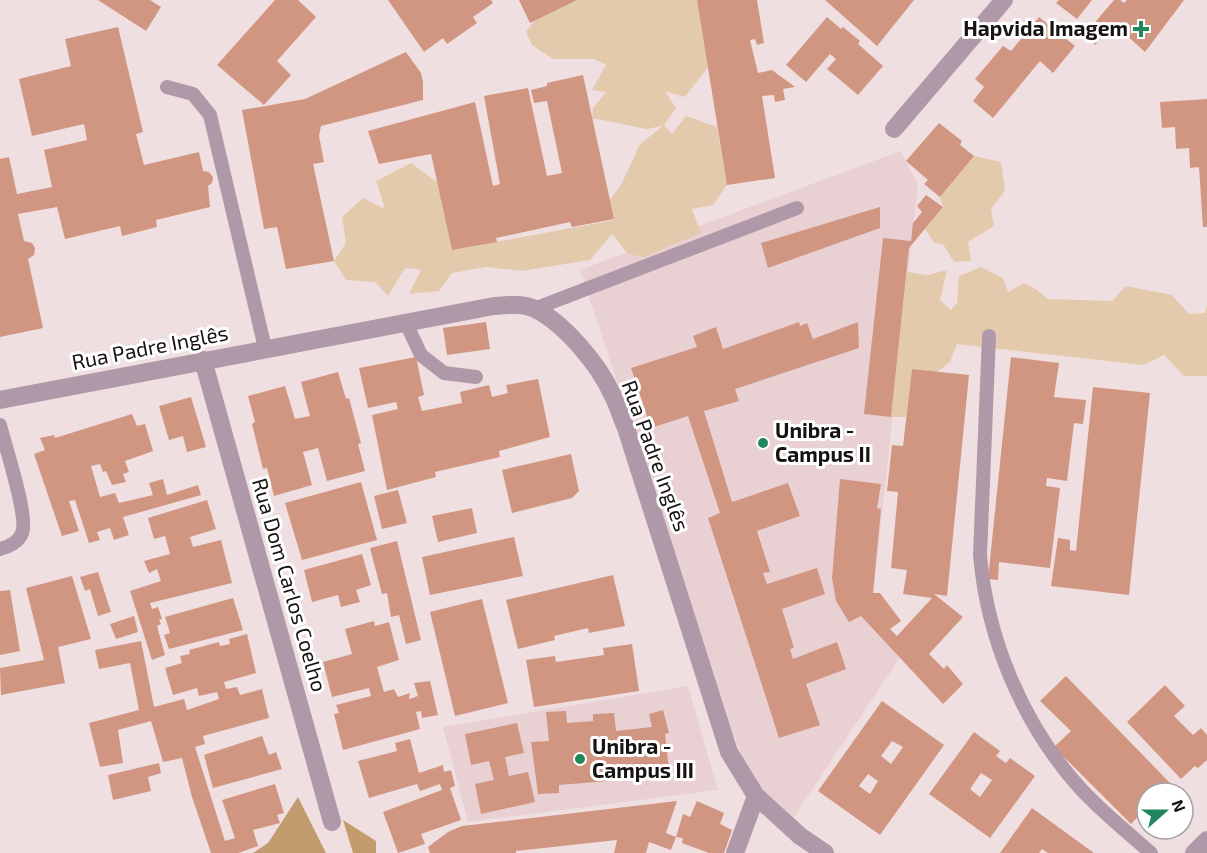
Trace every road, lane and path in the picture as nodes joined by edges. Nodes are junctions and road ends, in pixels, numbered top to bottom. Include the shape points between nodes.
1 (1004, 0) edge
2 (167, 87) dead end
3 (894, 129) dead end
4 (797, 208) dead end
5 (534, 309) junction
6 (406, 322) junction
7 (989, 336) dead end
8 (266, 348) junction
9 (203, 360) junction
10 (476, 377) dead end
11 (0, 400) edge
12 (0, 425) edge
13 (0, 549) edge
14 (756, 796) junction
15 (332, 822) dead end
16 (1207, 840) edge
17 (735, 853) edge
18 (825, 853) edge
19 (1151, 853) edge
20 (1194, 853) edge

1 - 3 street
2 - 8 lane via 193,94 210,114
4 - 5 lane
5 - 6 street, Rua Padre Inglês via 494,306
5 - 14 street, Rua Padre Inglês via 581,347 612,392 729,752
6 - 8 street, Rua Padre Inglês
6 - 10 lane via 421,355 444,374
7 - 19 lane via 980,555 1001,655 1019,699 1060,763 1079,788
8 - 9 street, Rua Padre Inglês
9 - 11 street, Rua Padre Inglês
9 - 15 street, Rua Dom Carlos Coelho
12 - 13 lane via 23,515 23,532 15,542
14 - 17 street
14 - 18 street, Rua Padre Inglês
16 - 20 street

